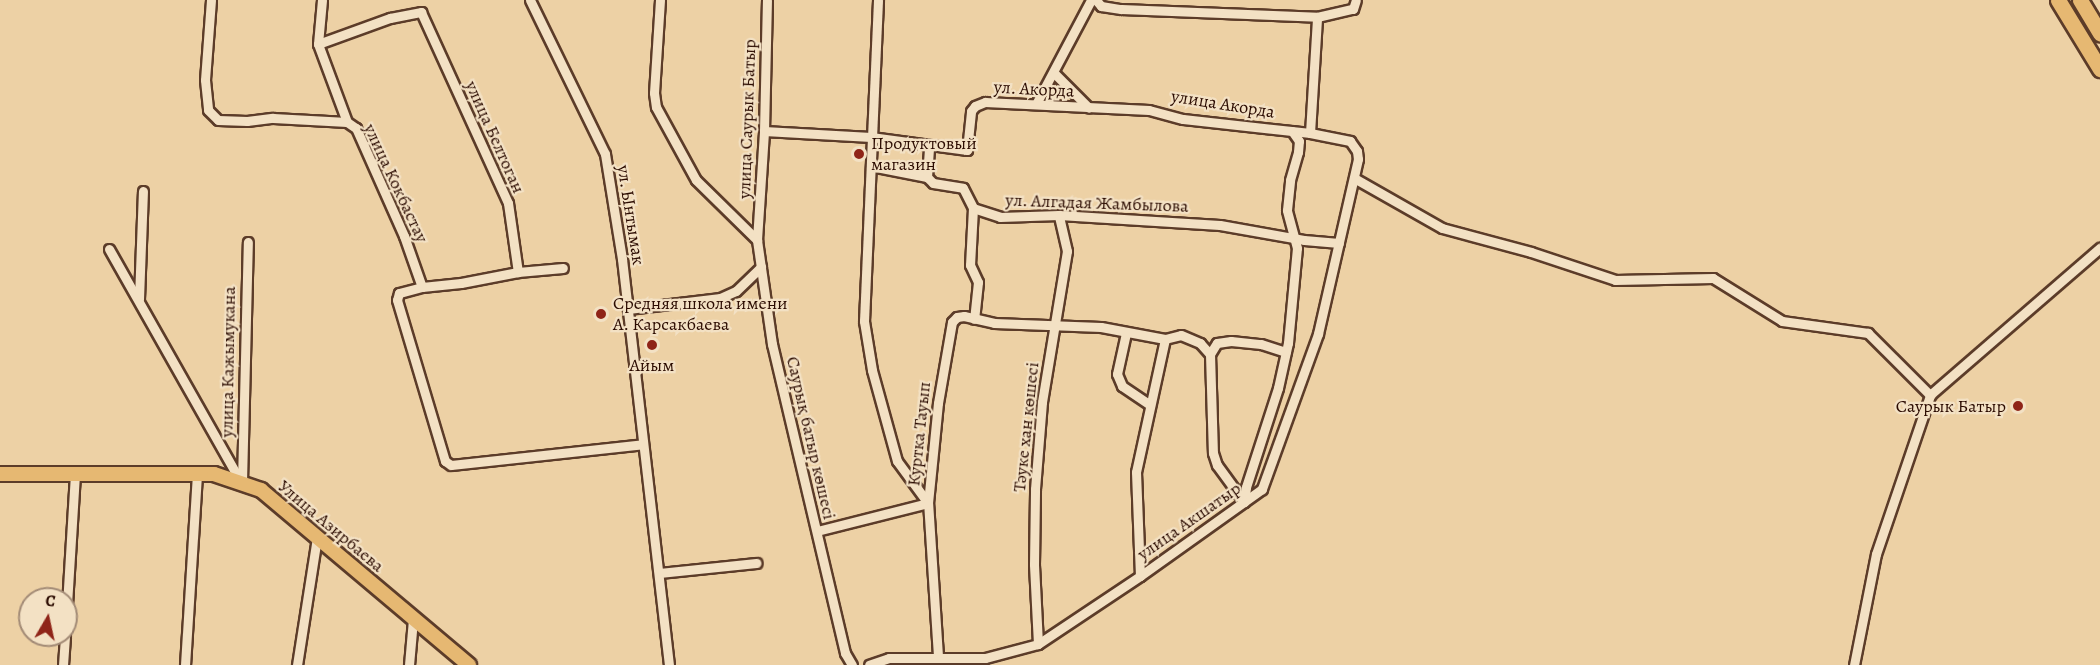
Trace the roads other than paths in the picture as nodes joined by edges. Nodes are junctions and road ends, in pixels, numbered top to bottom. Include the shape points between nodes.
1 (211, 0) edge
2 (322, 0) edge
3 (530, 0) edge
4 (660, 0) edge
5 (767, 0) edge
6 (878, 0) edge
7 (1091, 0) edge
8 (1096, 0) edge
9 (2058, 0) edge
10 (2080, 0) edge
11 (1354, 4) edge
12 (1317, 17) junction
13 (2100, 33) edge
14 (318, 44) junction
15 (2100, 69) edge
16 (1054, 73) junction
17 (1036, 104) junction
18 (1089, 108) junction
19 (347, 122) junction
20 (764, 131) junction
21 (1292, 131) junction
22 (1310, 133) junction
23 (871, 137) junction
24 (1350, 141) joint
25 (929, 145) junction
26 (871, 166) junction
27 (927, 177) junction
28 (1354, 178) junction
29 (143, 190) dead end
30 (974, 208) junction
31 (1059, 215) junction
32 (1295, 238) junction
33 (757, 240) junction
34 (248, 242) dead end
35 (1339, 243) junction
36 (2100, 248) edge
37 (109, 249) dead end
38 (761, 267) junction
39 (562, 268) dead end
40 (518, 272) junction
41 (422, 287) junction
42 (139, 301) junction
43 (628, 309) junction
44 (974, 319) junction
45 (1055, 327) junction
46 (1126, 333) junction
47 (1165, 339) junction
48 (1286, 352) junction
49 (1210, 354) junction
50 (1930, 395) junction
51 (1150, 405) junction
52 (643, 444) junction
53 (0, 474) edge
54 (75, 474) junction
55 (197, 474) junction
56 (242, 484) junction
57 (1244, 502) junction
58 (928, 503) junction
59 (817, 531) junction
60 (317, 537) junction
61 (756, 563) dead end
62 (659, 573) junction
63 (1140, 576) junction
64 (68, 587) edge
65 (413, 619) junction
66 (1038, 645) junction
67 (64, 647) edge
68 (938, 656) junction
69 (63, 665) edge
70 (185, 665) edge
71 (297, 665) edge
72 (410, 665) edge
73 (469, 665) edge
74 (669, 665) edge
75 (852, 665) edge
76 (869, 665) edge
77 (1854, 665) edge

1 - 19 street via 205,80 208,110 218,120
2 - 14 street, улица Кокбастау
3 - 43 street, ул. Ынтымак via 604,154
4 - 33 street via 656,107 696,180
5 - 20 street, улица Саурык Батыр
6 - 23 street
7 - 16 street
8 - 12 street via 1101,6 1121,9
9 - 15 highway
10 - 13 highway
11 - 12 street
12 - 22 street
14 - 19 street, улица Кокбастау
14 - 40 street, улица Белтоган via 390,18 421,12 508,203
16 - 17 street
16 - 18 street
17 - 18 street, ул. Акорда
17 - 25 street, ул. Акорда via 985,102 971,111 967,150
18 - 21 street, улица Акорда via 1149,110 1184,119
19 - 41 street, улица Кокбастау via 356,128
20 - 23 street, ул. Акорда
20 - 33 street, улица Саурык Батыр
21 - 22 street, улица Акорда
21 - 32 street via 1299,141 1287,210
22 - 24 street, улица Акорда
23 - 25 street, ул. Акорда
23 - 26 street
24 - 28 street, улица Акшатыр via 1358,159
25 - 27 street
26 - 27 street
26 - 58 street via 864,321 872,370 897,460
27 - 30 street via 933,183 963,188
28 - 35 street, улица Акшатыр
28 - 50 street via 1442,228 1615,280 1713,278 1782,321 1868,333
29 - 42 street
30 - 31 street, ул. Алгадая Жамбылова via 1000,217
30 - 44 street via 970,265 978,282
31 - 32 street, ул. Алгадая Жамбылова via 1220,225
31 - 45 street, Тәуке хан көшесі via 1067,252
32 - 35 street, ул. Алгадая Жамбылова
32 - 48 street via 1298,248
33 - 38 street, Саурық батыр көшесі
34 - 56 street, улица Кажымукана
35 - 57 street, улица Акшатыр via 1318,334 1262,489
36 - 50 street
37 - 42 street
38 - 43 street via 736,291 720,298
38 - 59 street, Саурық батыр көшесі via 772,344
39 - 40 street
40 - 41 street
41 - 52 street via 399,293 398,300 445,461 451,465
42 - 56 street
43 - 52 street, ул. Ынтымак
44 - 45 street, Куртка Тауып
44 - 58 street, Куртка Тауып via 964,316 952,322 938,404
45 - 46 street, Куртка Тауып via 1101,327
45 - 66 street, Тәуке хан көшесі via 1042,402 1035,489
46 - 47 street, Куртка Тауып
46 - 51 street via 1117,374 1122,386
47 - 49 street, Куртка Тауып via 1180,335 1200,343
47 - 51 street
48 - 49 street via 1262,344 1231,341 1217,343
48 - 57 street
49 - 57 street via 1213,453 1216,465
50 - 77 street via 1876,554
51 - 63 street via 1136,472
52 - 62 street, ул. Ынтымак
53 - 54 main road, Улица Азирбаева
54 - 55 main road, Улица Азирбаева
54 - 64 street
55 - 56 main road, Улица Азирбаева via 214,474
55 - 70 street
56 - 60 main road, Улица Азирбаева via 261,490
57 - 63 street, улица Акшатыр
58 - 59 street
58 - 68 street, Куртка Тауып
59 - 75 street, Саурық батыр көшесі via 845,653
60 - 65 main road, Улица Азирбаева
60 - 71 street
61 - 62 street
62 - 74 street, ул. Ынтымак
63 - 66 street, улица Акшатыр
65 - 72 street
65 - 73 main road, Улица Азирбаева
66 - 68 street, улица Акшатыр via 985,658
67 - 69 street
68 - 76 street, улица Акшатыр via 889,658

